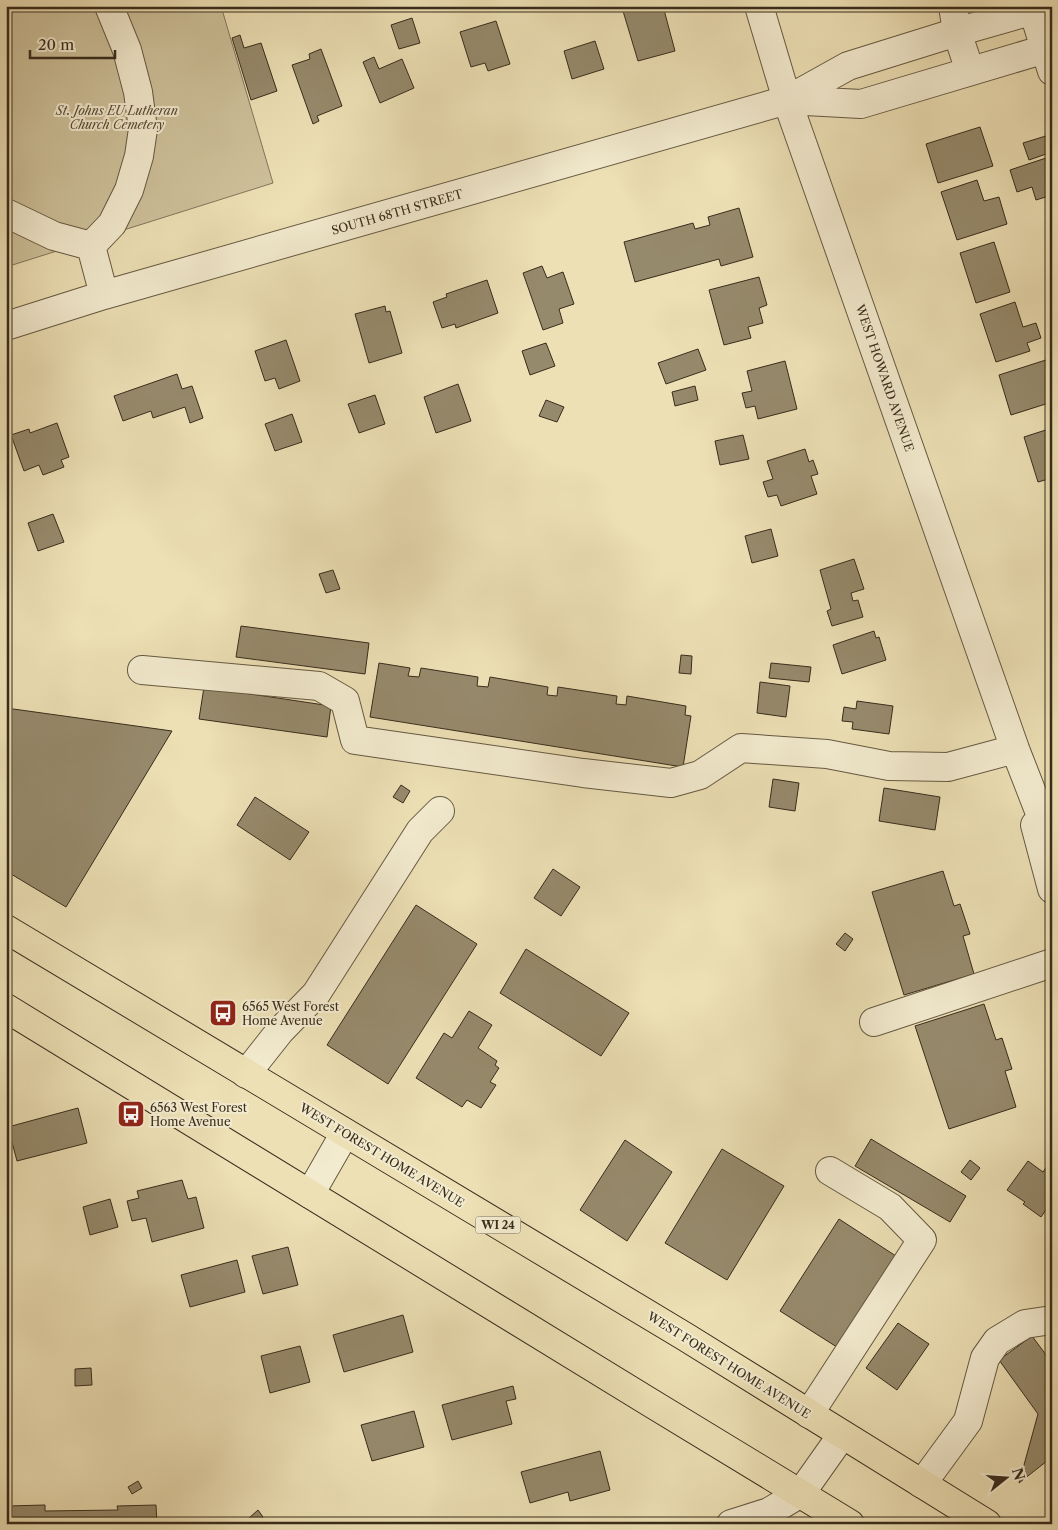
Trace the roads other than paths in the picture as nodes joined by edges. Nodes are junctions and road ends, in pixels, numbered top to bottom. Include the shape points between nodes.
1 (109, 6) edge
2 (759, 6) edge
3 (1041, 8) edge
4 (955, 19) edge
5 (1050, 56) edge
6 (970, 71) junction
7 (788, 100) junction
8 (6, 213) edge
9 (91, 246) junction
10 (104, 296) junction
11 (6, 326) edge
12 (142, 670) dead end
13 (1015, 749) junction
14 (440, 811) dead end
15 (1052, 844) edge
16 (1052, 889) edge
17 (6, 929) edge
18 (1052, 963) edge
19 (6, 1008) edge
20 (874, 1022) dead end
21 (246, 1074) junction
22 (345, 1133) junction
23 (830, 1171) dead end
24 (310, 1194) junction
25 (1052, 1320) edge
26 (809, 1414) junction
27 (842, 1434) junction
28 (922, 1484) junction
29 (801, 1493) junction
30 (731, 1524) edge
31 (850, 1524) edge
32 (987, 1524) edge

1 - 9 street via 127,50 143,129 129,190 112,224
2 - 7 street, WEST HOWARD AVENUE
3 - 4 street, SOUTH 68TH STREET
3 - 5 street
4 - 6 street
4 - 7 street, SOUTH 68TH STREET via 848,66
5 - 6 street, SOUTH 68TH STREET
6 - 7 street, SOUTH 68TH STREET via 861,104
7 - 10 street, SOUTH 68TH STREET
7 - 13 street, WEST HOWARD AVENUE
8 - 9 street via 54,236
9 - 10 street
10 - 11 street, SOUTH 68TH STREET
12 - 13 street via 319,686 345,701 355,740 671,783 700,775 741,748 827,754 889,766 948,767
13 - 15 street, WEST HOWARD AVENUE
13 - 16 street, WEST HOWARD AVENUE
14 - 21 street via 420,831 316,994 280,1031
17 - 21 main road, WEST FOREST HOME AVENUE / WI 24
18 - 20 street
19 - 24 main road
21 - 22 main road, WEST FOREST HOME AVENUE / WI 24
22 - 24 street
22 - 26 main road, WEST FOREST HOME AVENUE / WI 24
23 - 26 street via 890,1207 922,1240
24 - 29 main road
25 - 28 street via 1025,1324 997,1341 985,1358 968,1421
26 - 27 main road, WEST FOREST HOME AVENUE / WI 24
27 - 28 main road, WEST FOREST HOME AVENUE / WI 24
27 - 29 street
28 - 32 main road, WEST FOREST HOME AVENUE / WI 24
29 - 30 street via 769,1512
29 - 31 main road

